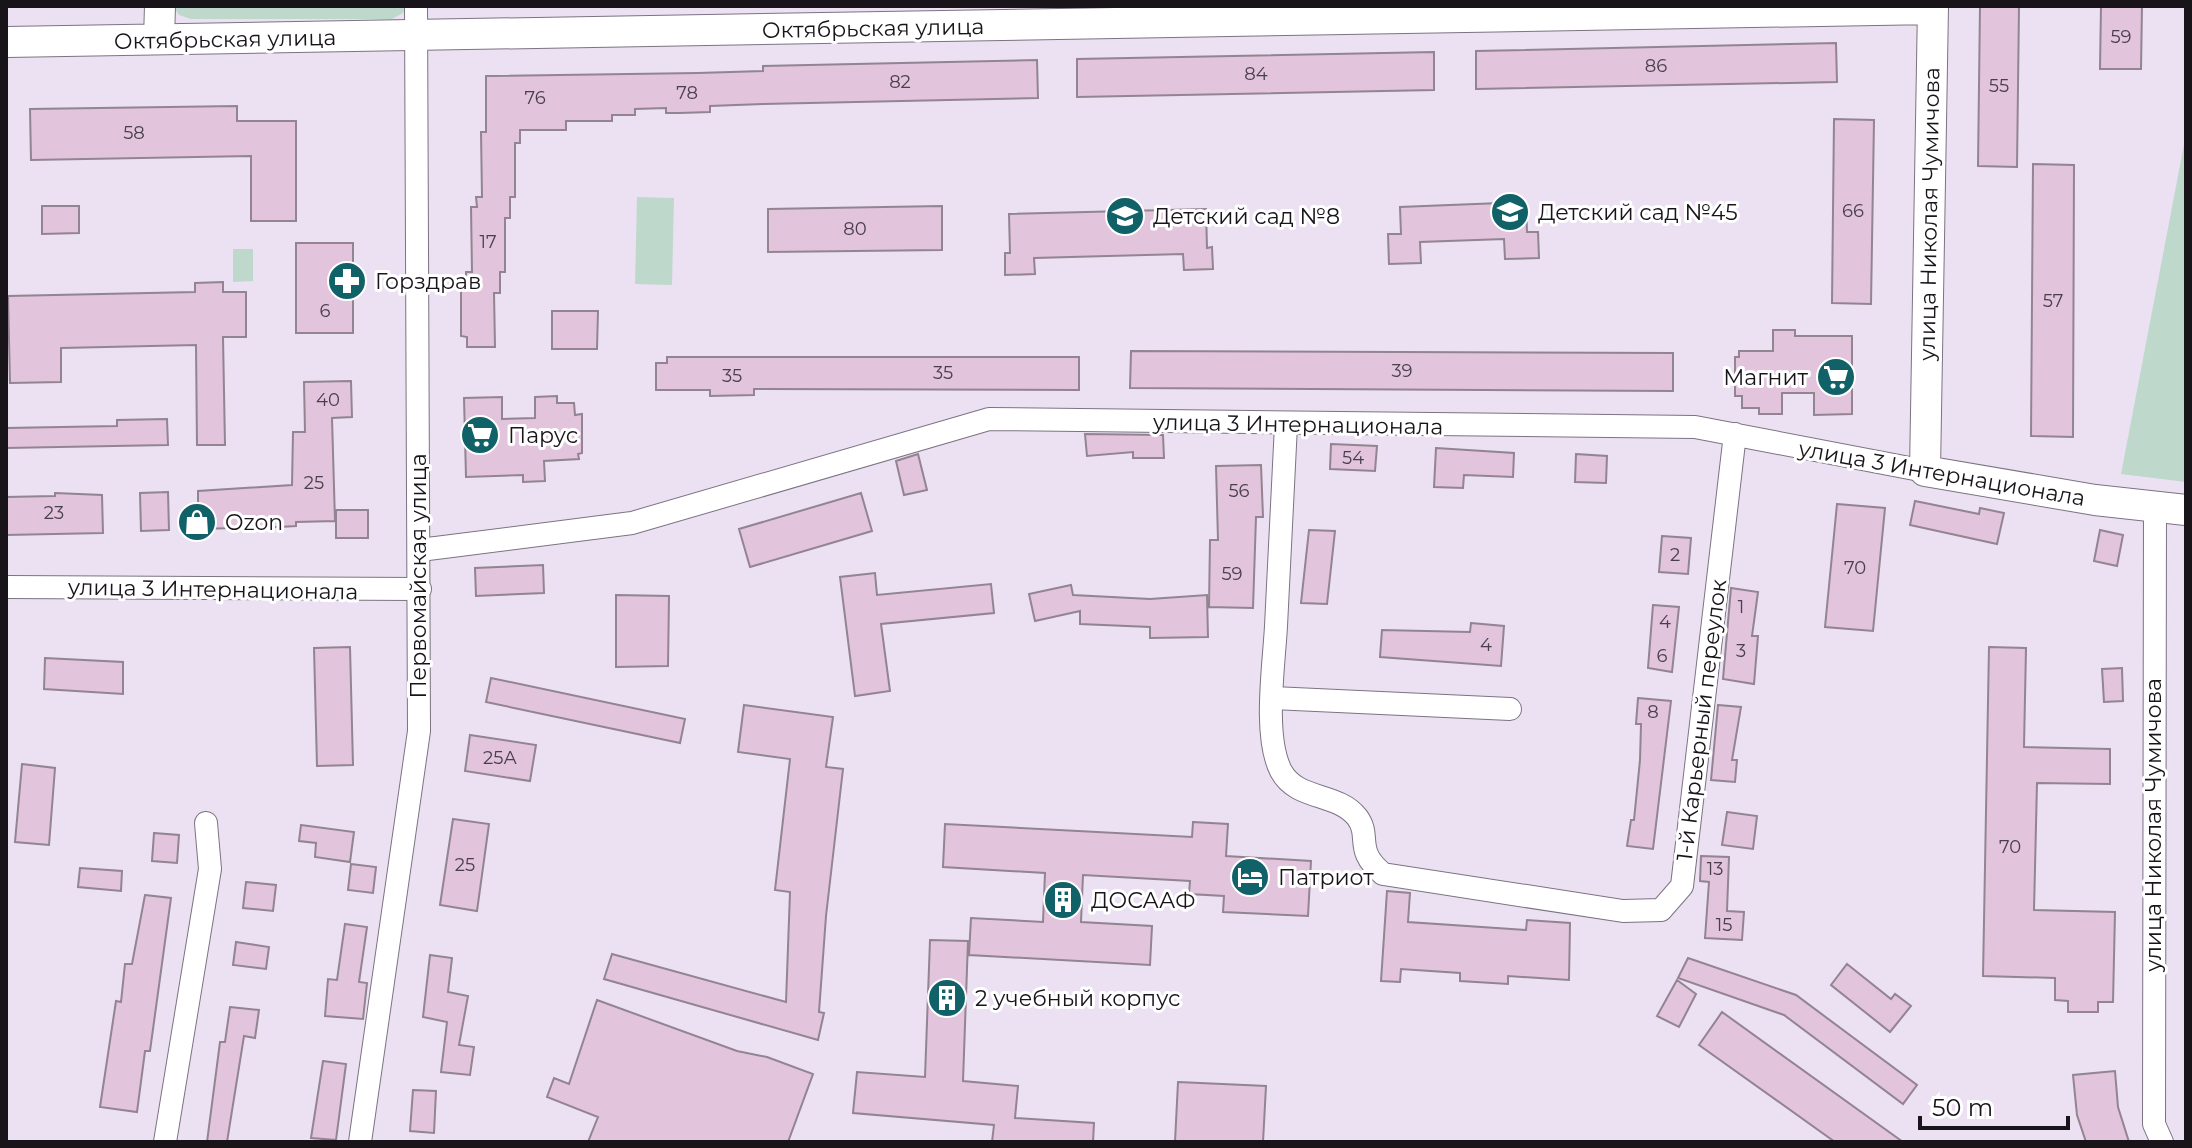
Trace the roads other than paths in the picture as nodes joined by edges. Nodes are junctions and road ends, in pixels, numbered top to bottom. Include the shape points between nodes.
1 (160, 6) edge
2 (416, 6) edge
3 (1933, 8) edge
4 (416, 37) junction
5 (159, 39) junction
6 (6, 42) edge
7 (1286, 425) junction
8 (1735, 434) junction
9 (1925, 471) junction
10 (2155, 506) junction
11 (2186, 510) edge
12 (420, 550) junction
13 (6, 587) edge
14 (420, 589) junction
15 (1273, 698) junction
16 (1510, 709) dead end
17 (206, 823) dead end
18 (165, 1142) edge
19 (360, 1142) edge
20 (2162, 1142) edge

1 - 5 street
2 - 4 street, Первомайская улица
3 - 4 street, Октябрьская улица
3 - 9 street, улица Николая Чумичова
4 - 5 street, Октябрьская улица
4 - 12 street, Первомайская улица
5 - 6 street, Октябрьская улица
7 - 8 street, улица 3 Интернационала via 1695,427
7 - 12 street, улица 3 Интернационала via 989,419 632,523
7 - 15 street
8 - 9 street, улица 3 Интернационала
8 - 15 street, 1-й Карьерный переулок via 1682,886 1661,910 1623,911 1383,874 1367,860 1359,820 1346,805 1300,790 1282,774 1273,751
9 - 10 street, улица 3 Интернационала
10 - 11 street, улица 3 Интернационала
10 - 20 street, улица Николая Чумичова via 2154,1124
12 - 14 street, Первомайская улица
13 - 14 street, улица 3 Интернационала
14 - 19 street, Первомайская улица via 419,731
15 - 16 street
17 - 18 street via 210,869

